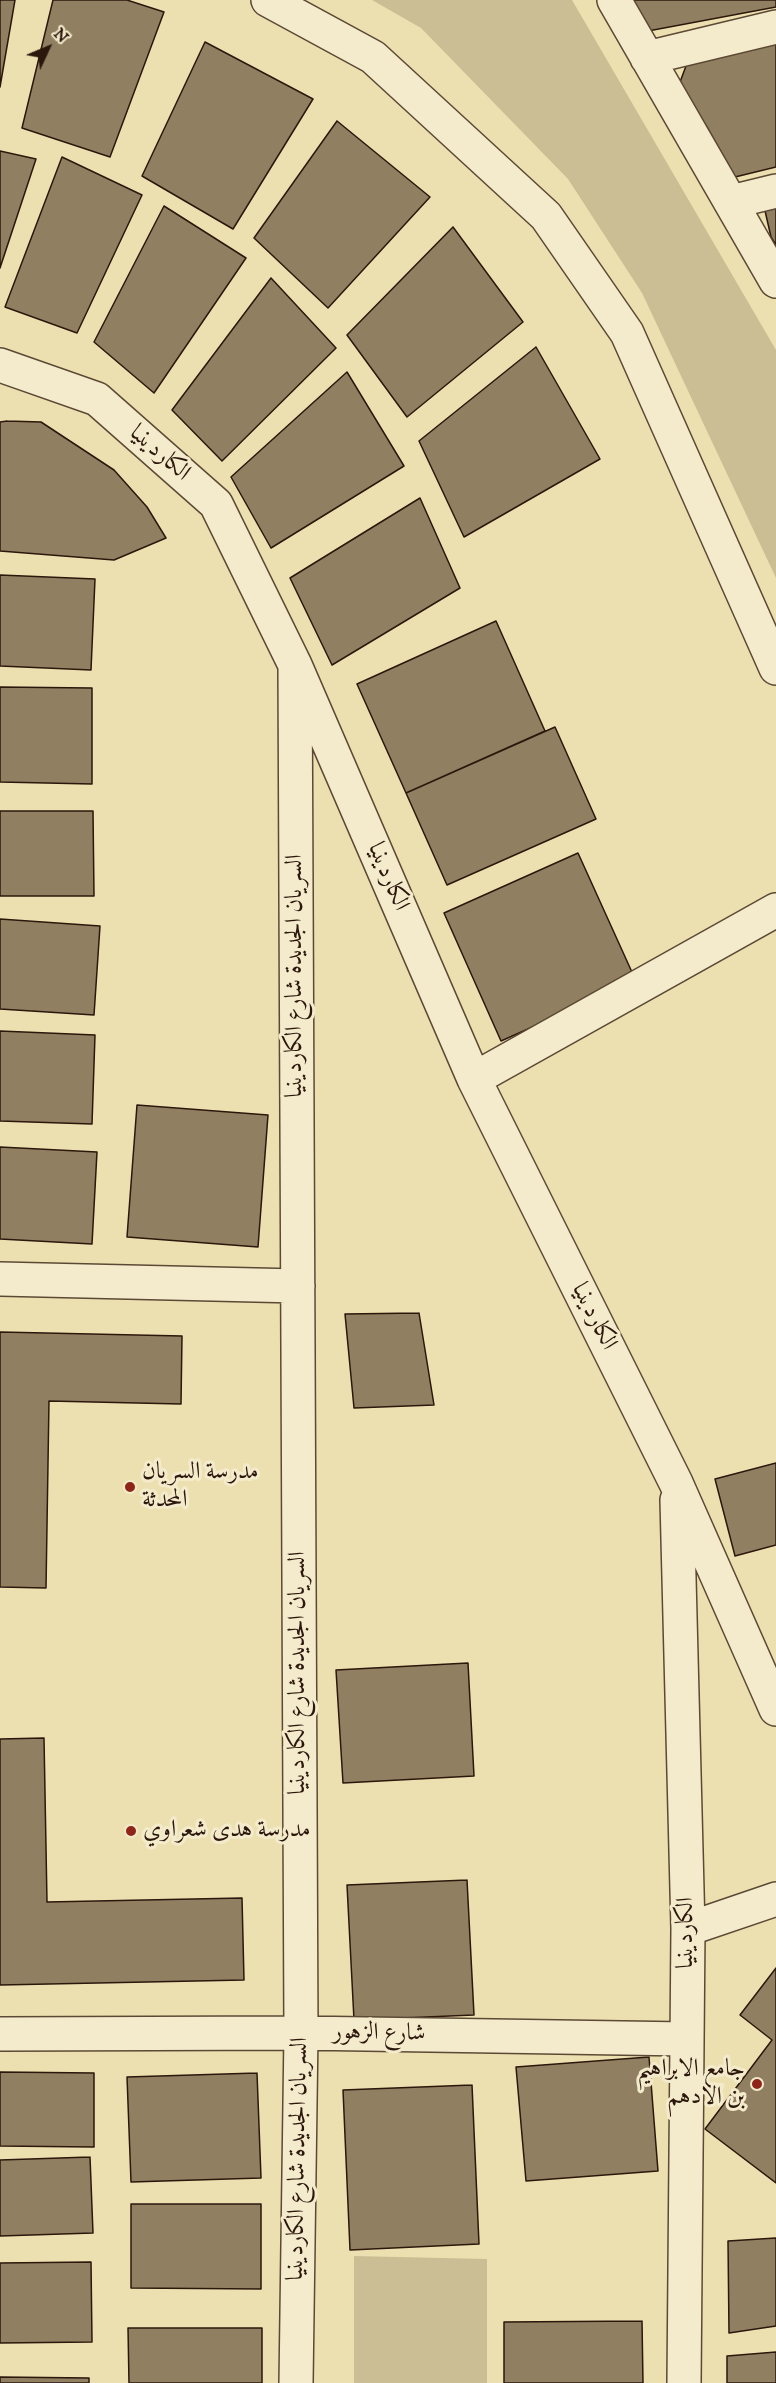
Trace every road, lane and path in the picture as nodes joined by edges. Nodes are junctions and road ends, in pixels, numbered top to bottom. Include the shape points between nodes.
1 (268, 0) edge
2 (614, 0) edge
3 (776, 27) edge
4 (647, 58) junction
5 (776, 191) edge
6 (731, 202) junction
7 (776, 280) edge
8 (0, 365) edge
9 (295, 665) junction
10 (776, 668) edge
11 (776, 910) edge
12 (474, 1079) junction
13 (0, 1280) edge
14 (298, 1286) junction
15 (676, 1483) junction
16 (776, 1709) edge
17 (776, 1899) edge
18 (688, 1929) junction
19 (301, 2033) junction
20 (0, 2034) edge
21 (687, 2039) junction
22 (296, 2383) edge
23 (684, 2383) edge

1 - 10 street via 373,57 546,216 627,333
2 - 4 street
3 - 4 street
4 - 6 street
5 - 6 street
6 - 7 street
8 - 9 street, الكاردينيا via 97,399 216,504
9 - 12 street, الكاردينيا
9 - 14 street, السريان الجديدة شارع الكاردينيا
11 - 12 street
12 - 15 street, الكاردينيا
13 - 14 street
14 - 19 street, السريان الجديدة شارع الكاردينيا
15 - 16 street, الكاردينيا
15 - 18 street, الكاردينيا
17 - 18 street
18 - 21 street, الكاردينيا
19 - 20 street, شارع الزهور
19 - 21 street, شارع الزهور
19 - 22 street, السريان الجديدة شارع الكاردينيا
21 - 23 street, الكاردينيا

